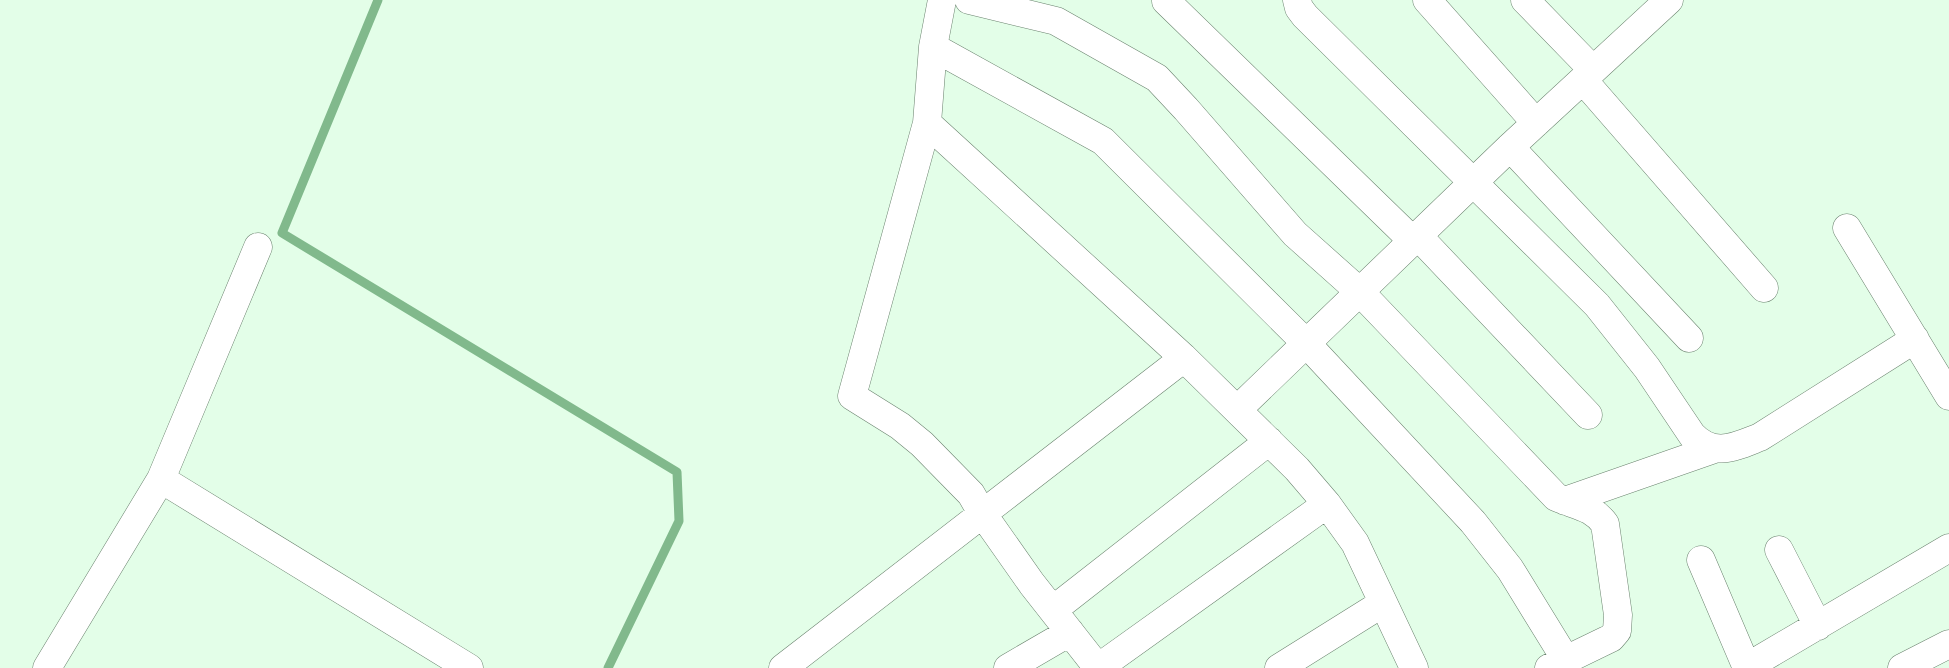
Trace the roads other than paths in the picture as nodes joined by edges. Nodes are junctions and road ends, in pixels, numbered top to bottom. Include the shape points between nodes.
1 (942, 0) edge
2 (969, 0) edge
3 (1297, 0) edge
4 (1427, 0) edge
5 (1525, 0) edge
6 (1669, 0) edge
7 (1166, 1) edge
8 (933, 47) junction
9 (1588, 75) junction
10 (927, 123) junction
11 (1536, 123) junction
12 (1510, 147) junction
13 (1474, 182) junction
14 (1847, 228) dead end
15 (1415, 239) junction
16 (258, 247) dead end
17 (1764, 288) dead end
18 (1360, 292) junction
19 (1689, 338) dead end
20 (1915, 339) junction
21 (1306, 344) junction
22 (1184, 358) junction
23 (1949, 396) edge
24 (1237, 410) junction
25 (1588, 415) dead end
26 (1268, 441) junction
27 (1714, 449) junction
28 (161, 479) junction
29 (1565, 501) junction
30 (1327, 504) junction
31 (982, 514) junction
32 (1949, 548) edge
33 (1779, 550) dead end
34 (1701, 560) dead end
35 (1383, 603) junction
36 (1052, 610) junction
37 (1818, 626) junction
38 (1070, 632) junction
39 (1949, 644) edge
40 (1558, 664) edge
41 (47, 668) edge
42 (469, 668) edge
43 (783, 668) edge
44 (1008, 668) edge
45 (1279, 668) edge
46 (1414, 668) edge
47 (1747, 668) edge
48 (1902, 668) edge

1 - 8 street
2 - 18 street via 1056,21 1157,78 1295,234
3 - 13 street via 1306,16
4 - 11 street
5 - 9 street
6 - 9 street
7 - 15 street
8 - 10 street
8 - 21 street via 1103,141
9 - 11 street
9 - 17 street
10 - 22 street
10 - 31 street via 852,396 922,444 971,494
11 - 12 street
12 - 13 street
12 - 19 street
13 - 15 street
13 - 27 street via 1596,305 1647,368 1692,435 1700,444
14 - 20 street
15 - 18 street
15 - 25 street
16 - 28 street
18 - 21 street
18 - 29 street via 1556,497
20 - 23 street
20 - 27 street via 1760,437 1734,447
21 - 24 street
21 - 40 street via 1473,522 1510,569
22 - 24 street
22 - 31 street
24 - 26 street
26 - 30 street
26 - 36 street
27 - 29 street
28 - 41 street
28 - 42 street
29 - 40 street via 1588,508 1606,524 1618,615 1617,631 1611,638
30 - 35 street via 1355,543
30 - 38 street via 1098,668
31 - 36 street
31 - 43 street
32 - 37 street
33 - 37 street
34 - 47 street
35 - 45 street
35 - 46 street
36 - 38 street
37 - 47 street
38 - 44 street
39 - 48 street

